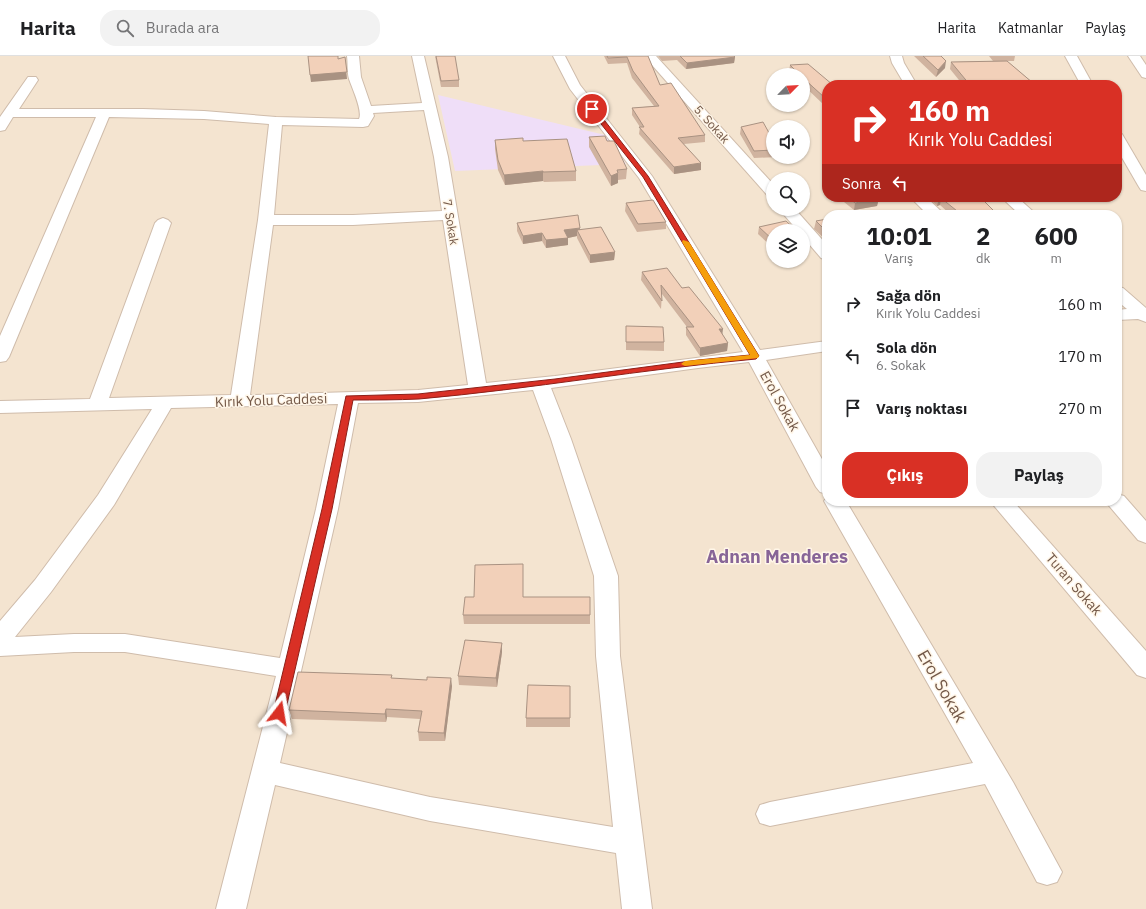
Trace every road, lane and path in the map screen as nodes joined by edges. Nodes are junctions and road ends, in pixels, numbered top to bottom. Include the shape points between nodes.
1 (353, 56) edge
2 (418, 56) edge
3 (559, 56) edge
4 (650, 56) edge
5 (896, 56) edge
6 (1071, 56) edge
7 (1134, 56) edge
8 (1146, 74) edge
9 (32, 80) dead end
10 (908, 80) edge
11 (1084, 80) edge
12 (430, 106) junction
13 (366, 110) junction
14 (11, 113) junction
15 (104, 113) junction
16 (276, 120) junction
17 (0, 127) edge
18 (1122, 146) edge
19 (766, 185) edge
20 (1146, 187) edge
21 (923, 202) edge
22 (1014, 202) edge
23 (931, 210) edge
24 (1022, 210) edge
25 (450, 215) junction
26 (793, 216) edge
27 (266, 220) junction
28 (163, 223) dead end
29 (822, 249) edge
30 (1122, 296) edge
31 (1145, 314) edge
32 (1122, 315) edge
33 (822, 347) edge
34 (756, 356) junction
35 (0, 357) edge
36 (540, 383) junction
37 (478, 390) junction
38 (349, 398) junction
39 (240, 400) junction
40 (165, 403) junction
41 (97, 405) junction
42 (0, 407) edge
43 (822, 478) edge
44 (838, 506) edge
45 (1005, 506) edge
46 (1120, 506) edge
47 (1146, 535) edge
48 (0, 638) edge
49 (0, 647) edge
50 (1146, 668) edge
51 (290, 669) junction
52 (264, 771) junction
53 (992, 771) junction
54 (770, 814) dead end
55 (630, 843) junction
56 (1046, 872) dead end
57 (231, 909) edge
58 (637, 909) edge

1 - 13 street via 355,77
2 - 12 street, 7. Sokak
3 - 34 street, Erol Sokak via 574,86 645,176
4 - 19 street, 5. Sokak
5 - 10 street
6 - 11 street
7 - 8 street
9 - 14 street
12 - 13 street
12 - 25 street, 7. Sokak
13 - 16 street via 367,116 363,123
14 - 15 street
14 - 17 street
15 - 16 street via 204,115
15 - 35 street
16 - 27 street
18 - 20 street
21 - 23 street
22 - 24 street
25 - 27 street via 353,220
25 - 37 street, 7. Sokak
26 - 29 street
27 - 39 street
28 - 41 street
30 - 31 street
31 - 32 street
33 - 34 street, Kırık Yolu Caddesi
34 - 36 street, Kırık Yolu Caddesi
34 - 43 street, Erol Sokak
36 - 37 street, Kırık Yolu Caddesi
36 - 55 street via 606,576 608,656
37 - 38 street, Kırık Yolu Caddesi via 418,396
38 - 39 street, Kırık Yolu Caddesi
38 - 51 street via 327,509
39 - 40 street, Kırık Yolu Caddesi
40 - 41 street, Kırık Yolu Caddesi
40 - 48 street via 106,500 43,586
41 - 42 street, Kırık Yolu Caddesi
44 - 53 street, Erol Sokak
45 - 50 street, Turan Sokak
46 - 47 street
49 - 51 street via 125,643
51 - 52 street
52 - 55 street via 430,809
52 - 57 street
53 - 54 street
53 - 56 street, Erol Sokak
55 - 58 street

